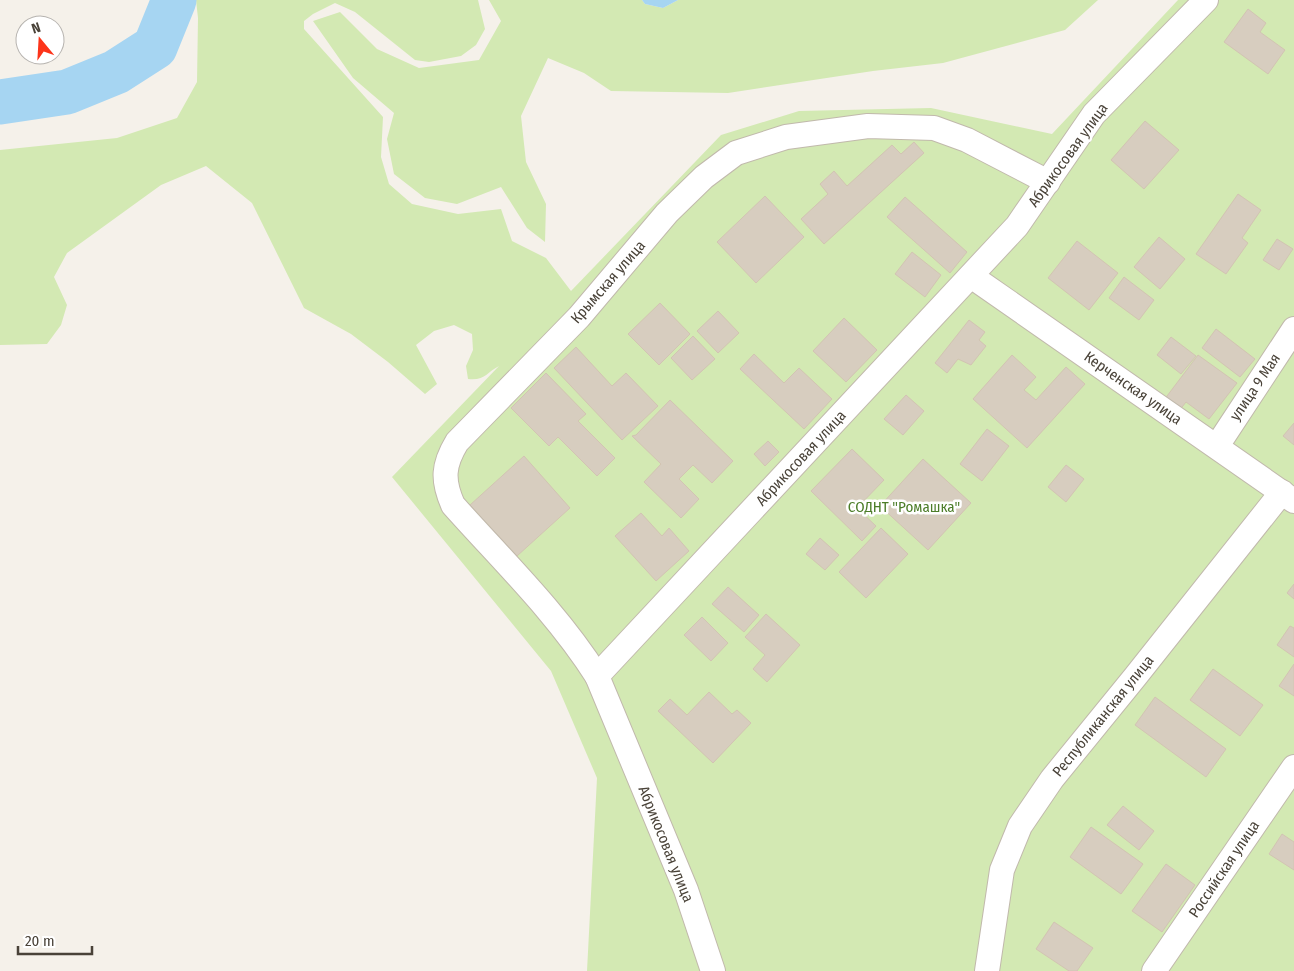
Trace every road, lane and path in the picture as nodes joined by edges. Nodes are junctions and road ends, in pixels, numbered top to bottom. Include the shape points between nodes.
1 (1206, 0) edge
2 (1048, 182) junction
3 (971, 276) junction
4 (1294, 330) edge
5 (1217, 446) junction
6 (1288, 496) edge
7 (597, 676) junction
8 (1294, 767) edge
9 (719, 970) edge
10 (987, 971) edge
11 (1154, 971) edge

1 - 2 street, Абрикосовая улица via 1094,114
2 - 3 street, Абрикосовая улица via 1017,226
2 - 7 street, Крымская улица via 967,140 934,128 859,127 786,137 736,153 704,177 667,213 579,317 457,442 448,457 445,475 446,491 453,505 557,621
3 - 5 street, Керченская улица
3 - 7 street, Абрикосовая улица
4 - 5 street, улица 9 Мая
5 - 6 street, Керченская улица
6 - 10 street, Республиканская улица via 1052,779 1020,826 1002,870
7 - 9 street, Абрикосовая улица
8 - 11 street, Российская улица

